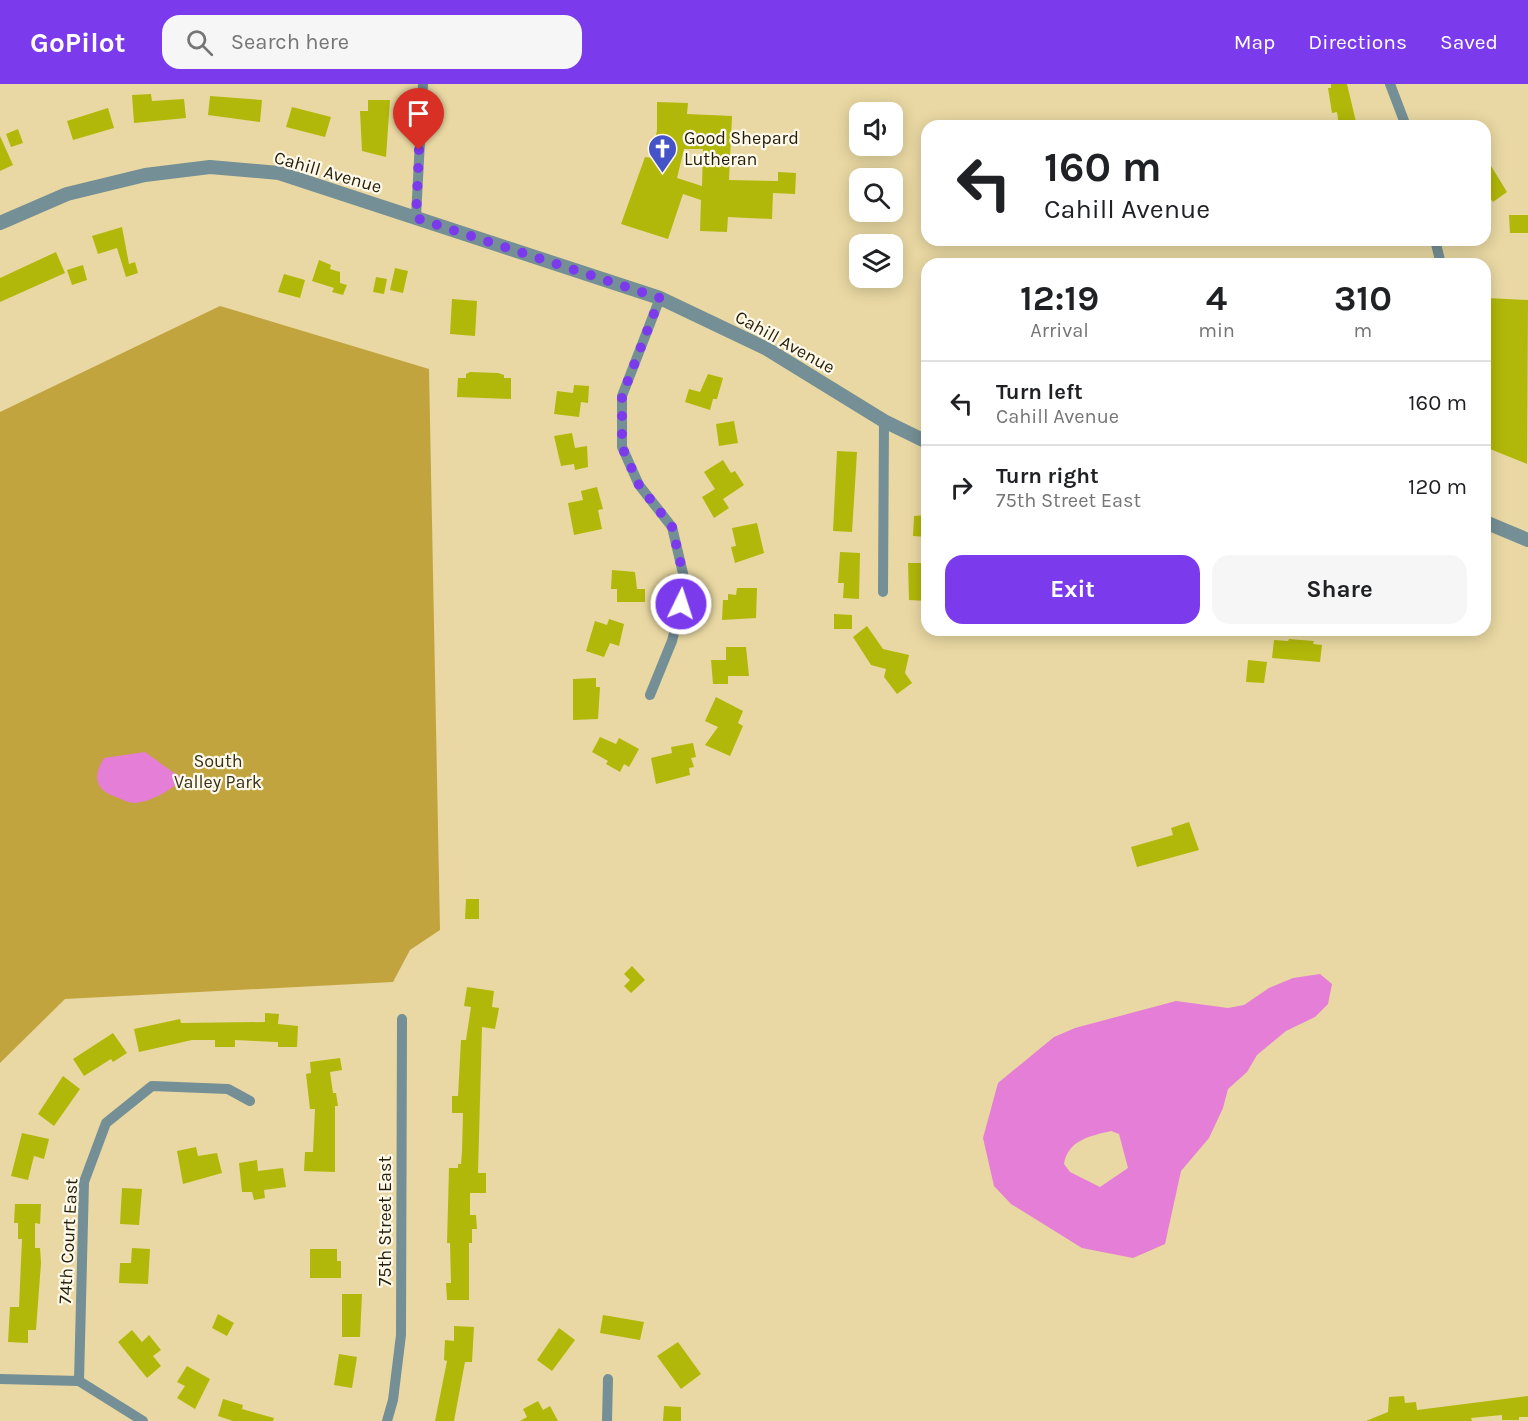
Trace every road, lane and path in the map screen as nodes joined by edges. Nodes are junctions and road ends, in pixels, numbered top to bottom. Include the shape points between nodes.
1 (423, 84) edge
2 (1390, 84) edge
3 (1404, 120) edge
4 (416, 218) junction
5 (0, 223) edge
6 (660, 298) junction
7 (884, 421) junction
8 (921, 439) edge
9 (1491, 525) edge
10 (1528, 540) edge
11 (883, 592) dead end
12 (650, 695) dead end
13 (402, 1019) dead end
14 (250, 1101) dead end
15 (0, 1379) edge
16 (608, 1379) dead end
17 (79, 1381) junction
18 (143, 1421) edge
19 (387, 1421) edge
20 (607, 1421) edge

1 - 4 street
2 - 3 street
4 - 5 street, Cahill Avenue via 279,174 210,167 145,175 67,194
4 - 6 street, Cahill Avenue
6 - 7 street, Cahill Avenue via 767,349
6 - 12 street via 622,396 622,447 639,485 672,527 686,586 672,641
7 - 8 street, Cahill Avenue
7 - 11 street
9 - 10 street
13 - 19 street, 75th Street East via 400,1335
14 - 17 street, 74th Court East via 228,1089 152,1086 106,1123 84,1182
15 - 17 street
16 - 20 street
17 - 18 street

